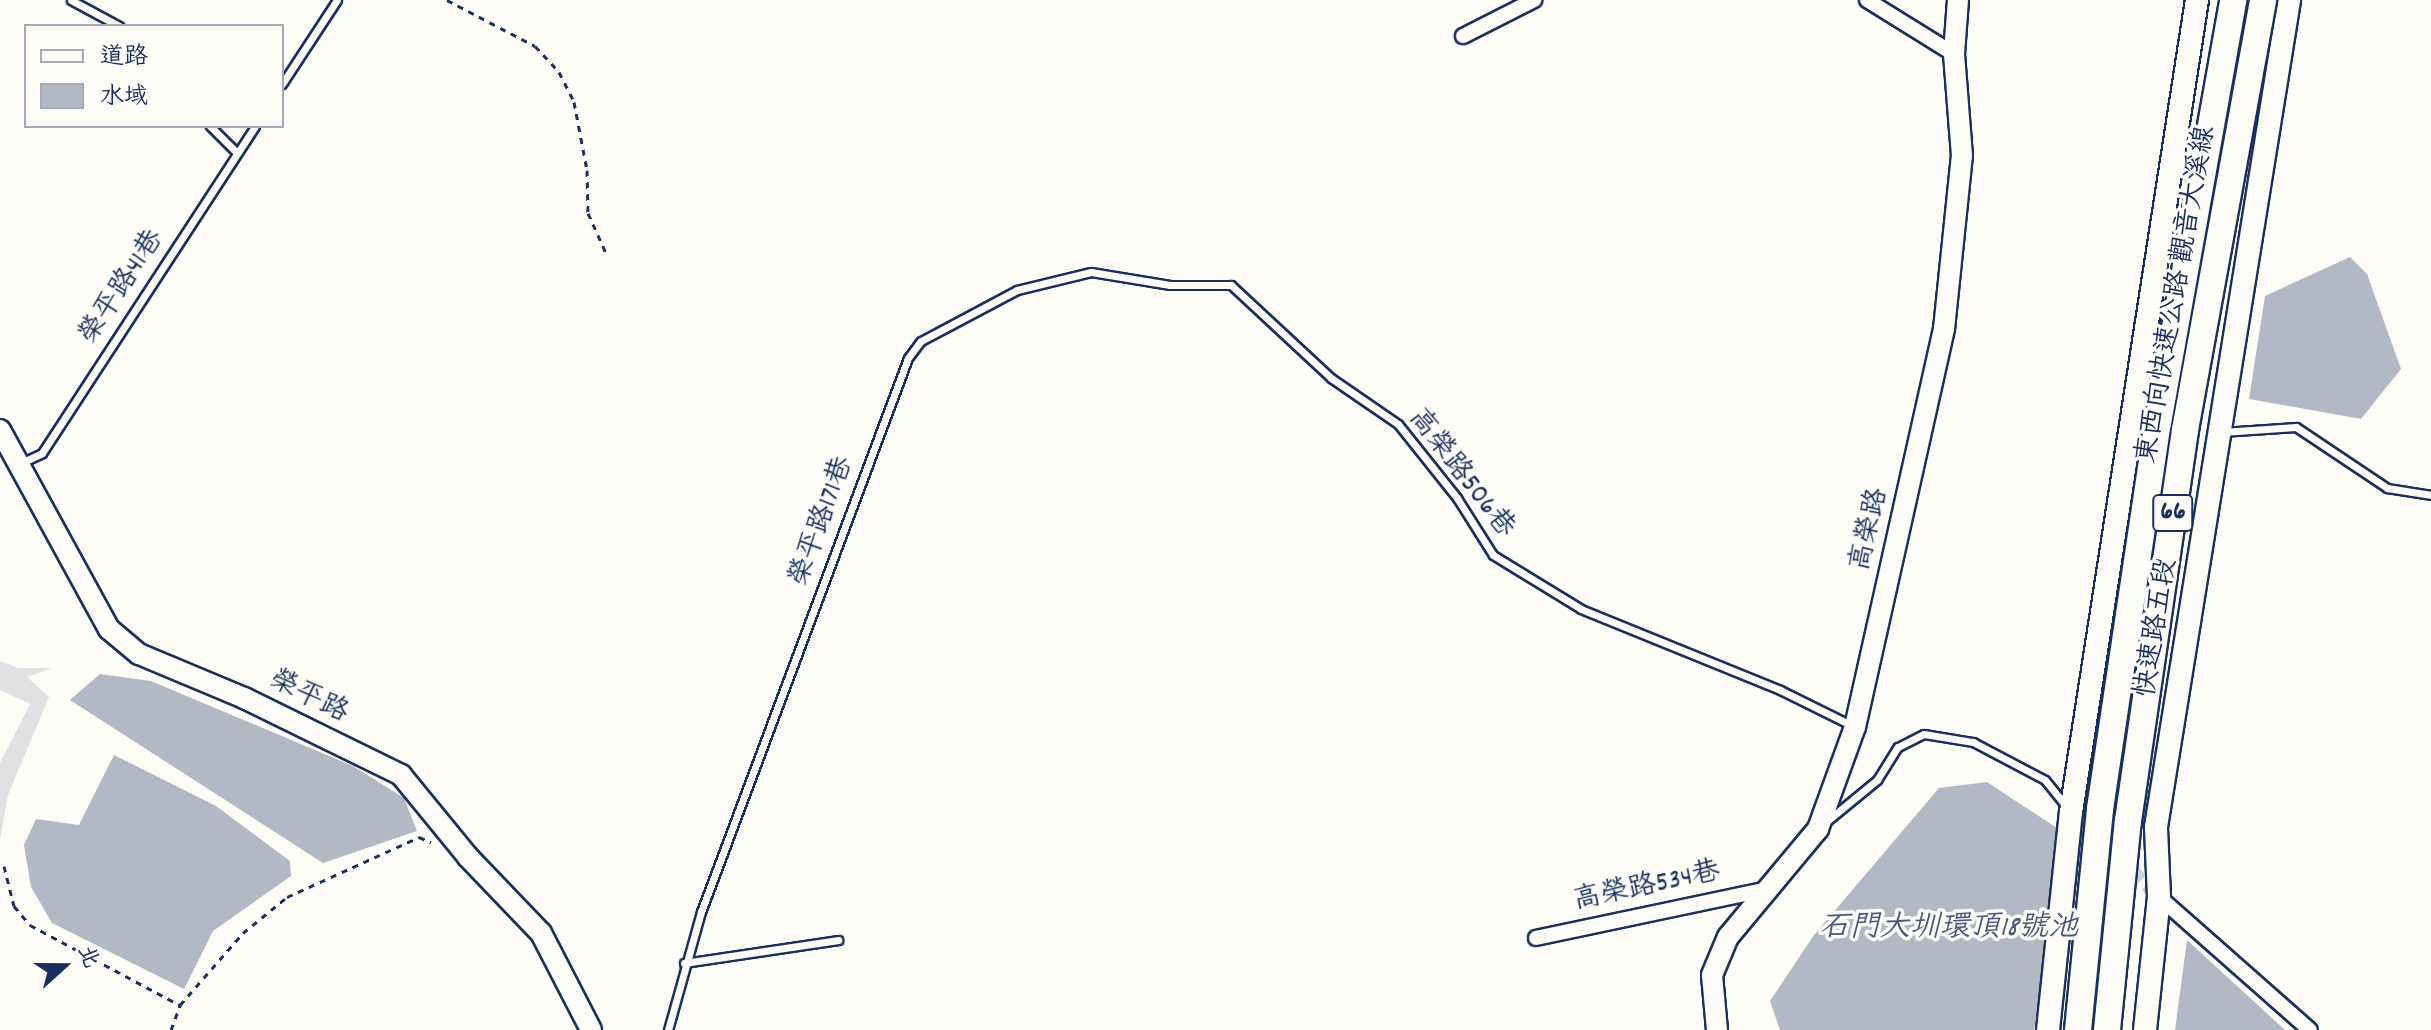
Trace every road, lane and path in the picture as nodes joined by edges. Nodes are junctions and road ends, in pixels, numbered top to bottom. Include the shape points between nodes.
1 (71, 0) edge
2 (337, 0) edge
3 (447, 0) edge
4 (1534, 0) edge
5 (1867, 0) edge
6 (1958, 0) edge
7 (2197, 0) edge
8 (2233, 0) edge
9 (2263, 0) edge
10 (2289, 0) edge
11 (115, 24) edge
12 (1463, 36) dead end
13 (1954, 54) junction
14 (284, 81) edge
15 (212, 128) edge
16 (254, 128) edge
17 (237, 153) junction
18 (606, 253) dead end
19 (1231, 285) joint
20 (0, 430) edge
21 (2220, 432) junction
22 (19, 464) junction
23 (2431, 495) edge
24 (1855, 727) junction
25 (2071, 812) junction
26 (1818, 829) junction
27 (468, 857) junction
28 (4, 866) dead end
29 (1768, 889) junction
30 (2159, 897) junction
31 (1536, 938) dead end
32 (838, 940) dead end
33 (684, 963) junction
34 (180, 1005) junction
35 (171, 1030) edge
36 (591, 1030) edge
37 (668, 1030) edge
38 (1717, 1030) edge
39 (2048, 1030) edge
40 (2078, 1030) edge
41 (2107, 1030) edge
42 (2145, 1030) edge
43 (2310, 1030) edge

1 - 11 lane
2 - 14 lane
3 - 18 path via 535,46 559,72 574,102 588,213
4 - 12 street
5 - 13 street
6 - 13 street, 高榮路
7 - 25 main road, 快速路五段 / 66
8 - 40 highway, 東西向快速公路 觀音大溪線 / 66, bridge via 2158,423 2102,794
9 - 41 highway, 東西向快速公路 觀音大溪線 / 66, bridge via 2185,430 2128,821
10 - 21 main road, 快速路五段 / 66
13 - 24 street, 高榮路 via 1962,156 1944,329
15 - 17 lane
16 - 17 lane, 榮平路41巷
17 - 22 lane, 榮平路41巷 via 42,453
19 - 24 lane, 高榮路506巷 via 1331,378 1398,424 1457,498 1493,555 1581,609 1780,690
19 - 33 lane, 榮平路171巷 via 1170,285 1091,272 1017,290 921,341 908,358
20 - 22 street, 榮平路
21 - 23 lane via 2296,427 2387,488
21 - 30 main road, 快速路五段 / 66 via 2156,827
22 - 27 street, 榮平路 via 109,629 139,654 244,698 401,775
24 - 26 street, 高榮路
25 - 26 lane via 2045,780 1973,742 1924,734 1898,747 1877,780
25 - 39 main road, 快速路五段 / 66
26 - 29 street, 高榮路
27 - 34 path via 419,837 287,897 243,933
27 - 36 street, 榮平路 via 541,933
28 - 34 path via 14,906 30,925
29 - 31 street, 高榮路534巷
29 - 38 street, 高榮路 via 1728,937 1712,975
30 - 42 main road, 快速路五段 / 66
30 - 43 street
32 - 33 lane
33 - 37 lane, 榮平路171巷
34 - 35 path

